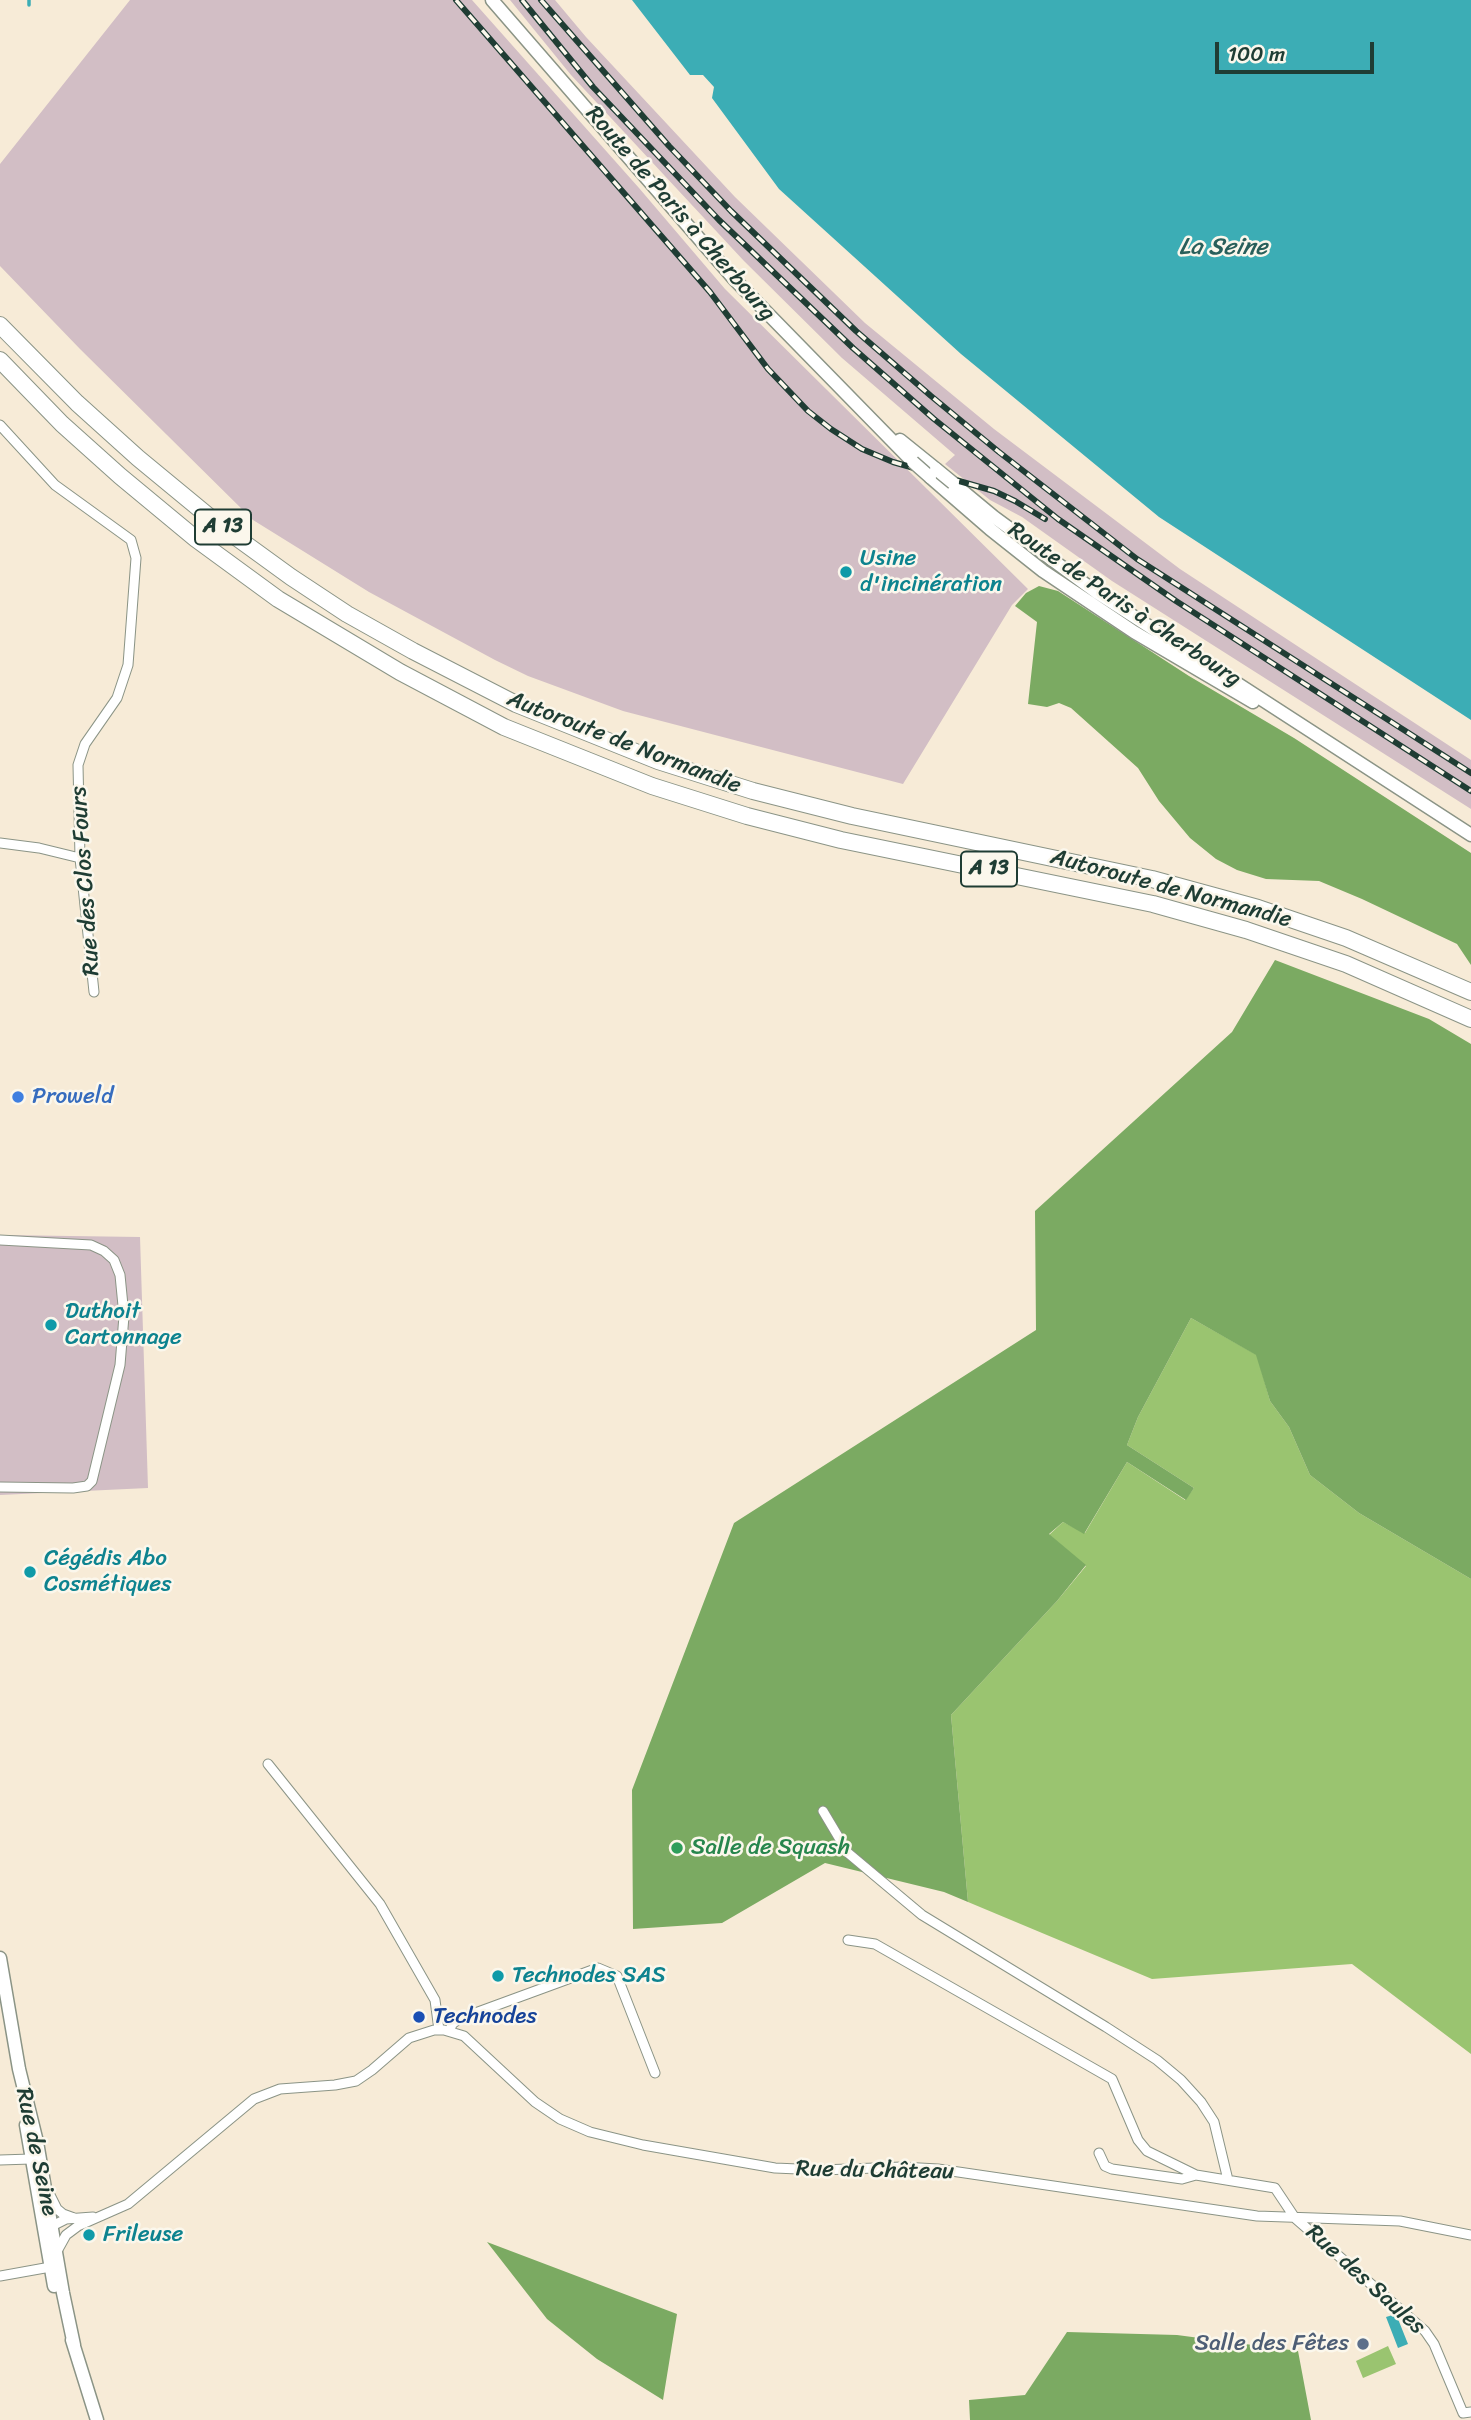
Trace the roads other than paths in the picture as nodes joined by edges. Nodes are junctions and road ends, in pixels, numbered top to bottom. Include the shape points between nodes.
1 (492, 0) edge
2 (0, 325) edge
3 (0, 360) edge
4 (875, 421) junction
5 (0, 425) edge
6 (933, 473) junction
7 (1310, 732) junction
8 (1471, 835) edge
9 (0, 843) edge
10 (80, 858) junction
11 (94, 992) dead end
12 (1471, 992) edge
13 (1471, 1019) edge
14 (0, 1240) edge
15 (0, 1487) edge
16 (268, 1764) dead end
17 (823, 1811) dead end
18 (848, 1940) dead end
19 (0, 1958) edge
20 (4, 2003) edge
21 (439, 2030) junction
22 (450, 2031) junction
23 (19, 2069) junction
24 (655, 2073) dead end
25 (1099, 2153) dead end
26 (31, 2159) junction
27 (0, 2161) edge
28 (1196, 2175) junction
29 (44, 2178) junction
30 (1228, 2180) junction
31 (102, 2216) junction
32 (79, 2218) junction
33 (1295, 2218) junction
34 (47, 2228) junction
35 (74, 2229) junction
36 (1471, 2235) edge
37 (54, 2262) junction
38 (0, 2276) edge
39 (1471, 2412) edge
40 (97, 2420) edge

1 - 4 main road, Route de Paris à Cherbourg via 735,280
2 - 12 highway, Autoroute de Normandie / A 13 via 77,403 218,524 347,614 516,704 658,761 753,791 1152,879 1258,908 1346,938
3 - 13 highway, Autoroute de Normandie / A 13 via 62,424 197,539 278,599 389,666 504,727 652,786 747,816 841,840 1140,901 1246,930 1346,964
4 - 6 main road, Route de Paris à Cherbourg
4 - 6 main road, Route de Paris à Cherbourg, bridge via 913,462
5 - 10 street, Rue des Clos Fours via 55,485 131,540 136,558 128,665 117,698 85,744 78,765
6 - 7 main road, Route de Paris à Cherbourg, bridge via 953,483 1064,570
6 - 7 main road, Route de Paris à Cherbourg via 990,529 1043,571 1134,632
7 - 8 main road, Route de Paris à Cherbourg
9 - 10 street
10 - 11 street, Rue des Clos Fours
14 - 15 street via 91,1245 104,1251 120,1275 124,1316 120,1365 92,1481 73,1488
16 - 21 street via 380,1904 435,2000
17 - 30 street via 848,1853 922,1915 1137,2047 1181,2080 1214,2122
18 - 28 street via 875,1944 1112,2079 1147,2151
19 - 20 main road, Rue de Seine
20 - 23 main road, Rue de Seine
21 - 22 street
21 - 31 street via 409,2038 356,2081 281,2089 254,2099 128,2204
22 - 24 street via 459,2019 598,1968 617,1976
22 - 33 street, Rue du Château via 464,2036 559,2119 643,2145 775,2168 938,2169
23 - 26 main road
23 - 29 main road, Rue de Seine
25 - 28 street via 1105,2166 1112,2169 1182,2179
26 - 27 street
26 - 34 main road
28 - 30 street
29 - 32 street via 57,2209
29 - 34 main road, Rue de Seine
30 - 33 street via 1275,2188
31 - 32 street
31 - 35 street
32 - 34 street
33 - 36 street, Rue du Château via 1400,2221
33 - 39 street, Rue des Saules via 1425,2331 1463,2413
34 - 35 street
34 - 37 main road
35 - 37 street via 62,2238
37 - 38 street
37 - 40 main road via 56,2294

